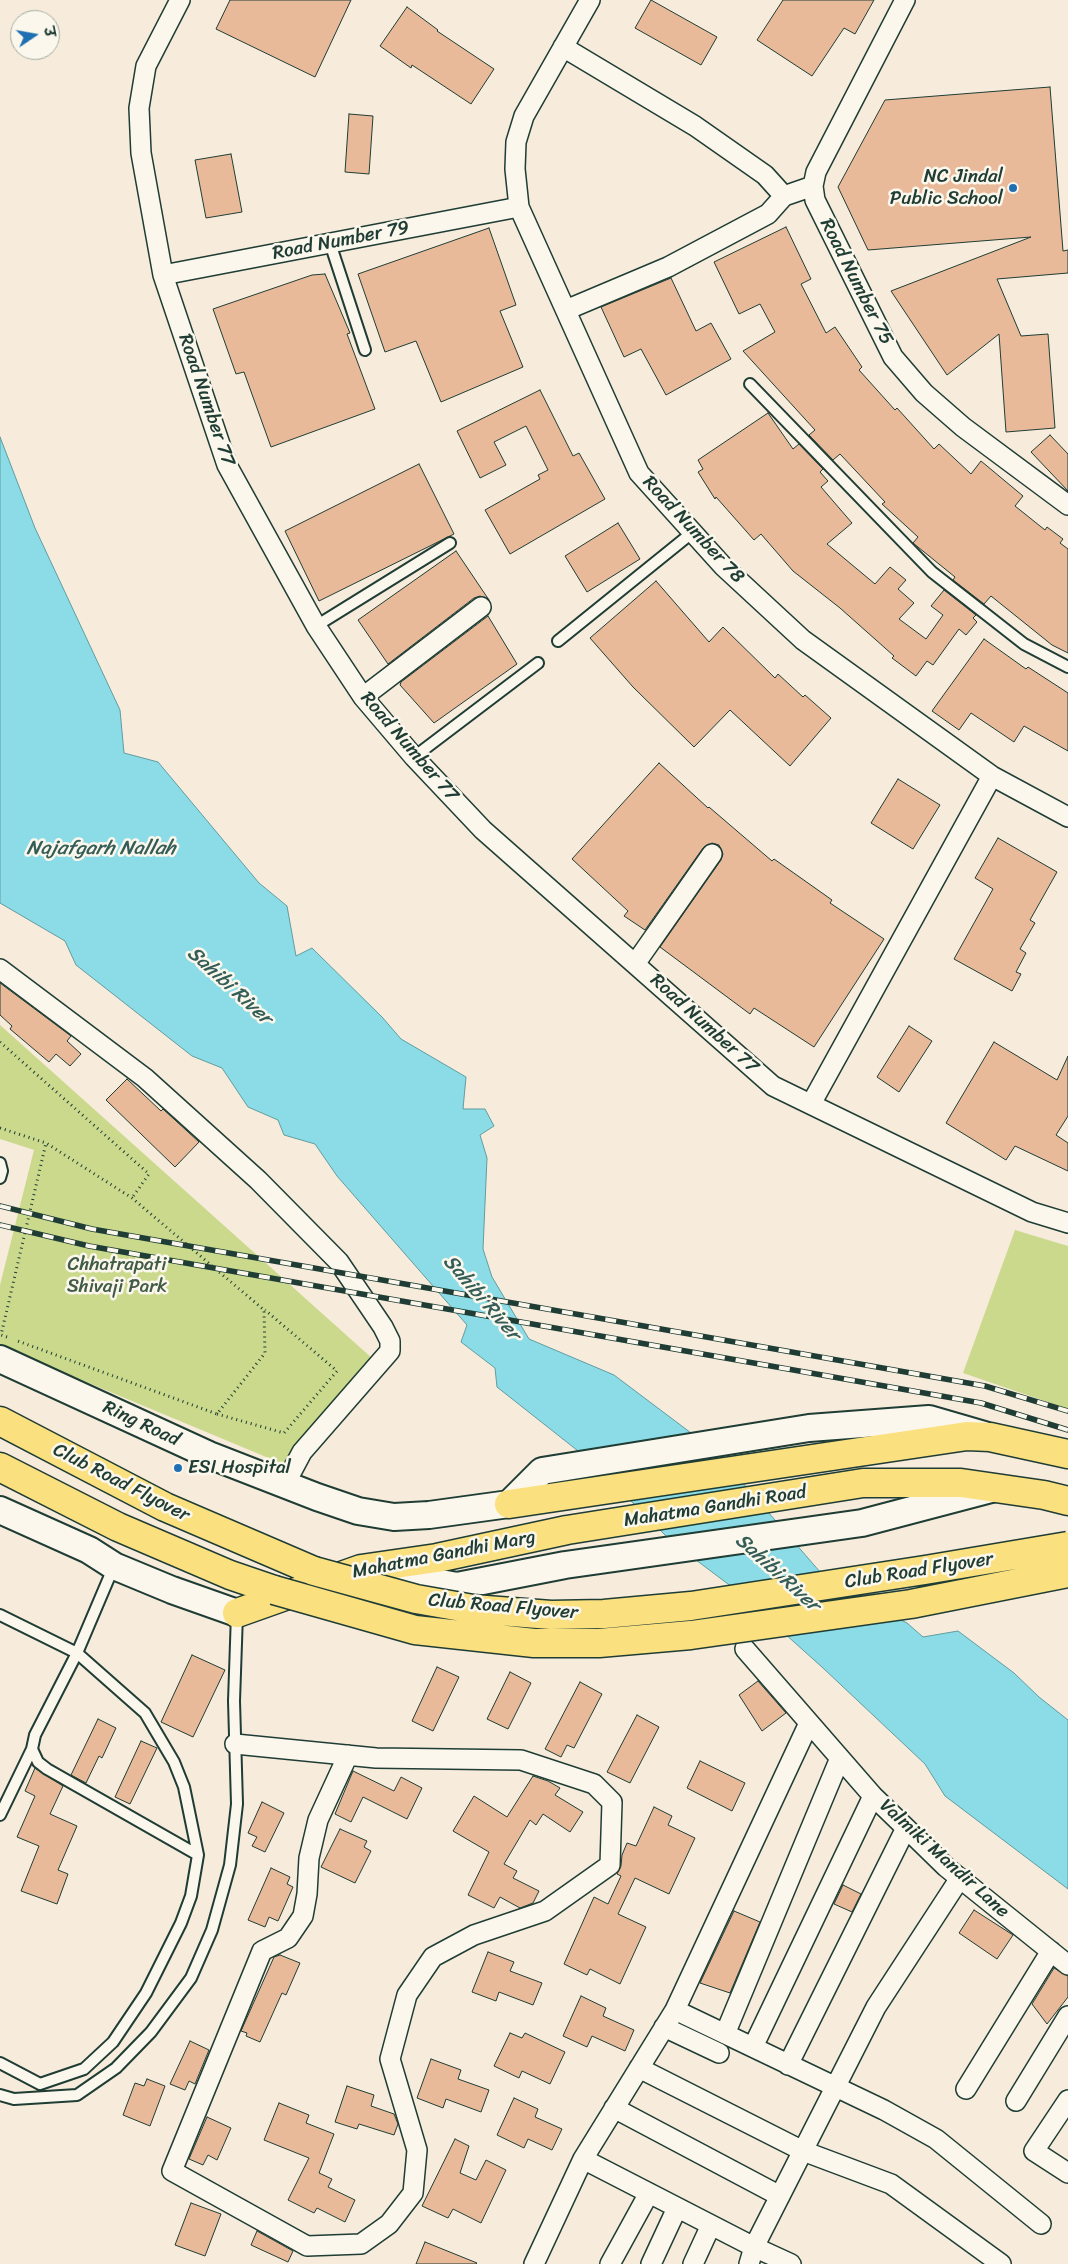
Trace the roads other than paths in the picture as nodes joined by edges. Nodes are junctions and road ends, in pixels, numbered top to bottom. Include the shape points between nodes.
1 (180, 0) edge
2 (590, 0) edge
3 (905, 0) edge
4 (563, 47) junction
5 (813, 186) junction
6 (784, 196) junction
7 (519, 207) junction
8 (330, 243) junction
9 (163, 275) junction
10 (566, 310) junction
11 (365, 350) dead end
12 (750, 384) dead end
13 (1068, 505) edge
14 (693, 532) junction
15 (450, 542) dead end
16 (481, 608) dead end
17 (316, 626) junction
18 (558, 641) dead end
19 (538, 663) dead end
20 (1068, 667) edge
21 (363, 697) junction
22 (414, 757) junction
23 (992, 776) junction
24 (1068, 817) edge
25 (712, 854) dead end
26 (635, 964) junction
27 (0, 969) edge
28 (811, 1104) junction
29 (0, 1163) edge
30 (0, 1178) edge
31 (1068, 1223) edge
32 (0, 1359) edge
33 (0, 1421) edge
34 (990, 1437) junction
35 (1068, 1454) edge
36 (0, 1467) edge
37 (285, 1484) junction
38 (996, 1488) junction
39 (563, 1497) joint
40 (1068, 1501) edge
41 (509, 1504) junction
42 (0, 1510) edge
43 (429, 1515) joint
44 (567, 1530) joint
45 (1068, 1546) edge
46 (114, 1566) junction
47 (361, 1569) junction
48 (1068, 1573) edge
49 (237, 1613) junction
50 (0, 1614) edge
51 (744, 1649) dead end
52 (77, 1653) junction
53 (809, 1723) junction
54 (235, 1744) junction
55 (32, 1749) junction
56 (348, 1755) junction
57 (840, 1758) junction
58 (873, 1796) junction
59 (0, 1815) edge
60 (906, 1828) junction
61 (198, 1855) junction
62 (960, 1878) junction
63 (1051, 1951) junction
64 (1068, 1965) edge
65 (675, 2010) junction
66 (1068, 2016) edge
67 (664, 2027) junction
68 (725, 2034) junction
69 (753, 2047) junction
70 (719, 2054) dead end
71 (0, 2063) edge
72 (788, 2065) junction
73 (639, 2068) junction
74 (835, 2086) junction
75 (966, 2089) dead end
76 (0, 2095) edge
77 (1068, 2100) edge
78 (1016, 2101) dead end
79 (614, 2108) junction
80 (802, 2150) junction
81 (583, 2159) junction
82 (1066, 2168) edge
83 (649, 2193) junction
84 (780, 2196) junction
85 (677, 2208) junction
86 (1042, 2224) dead end
87 (711, 2225) junction
88 (752, 2256) edge
89 (534, 2264) edge
90 (610, 2264) edge
91 (651, 2264) edge
92 (693, 2264) edge
93 (791, 2264) edge
94 (1001, 2264) edge

1 - 9 street, Road Number 77 via 146,66 139,108 140,153
2 - 4 street, Road Number 78
3 - 5 street via 816,172
4 - 6 street via 695,126 765,175
4 - 7 street, Road Number 78 via 524,116 516,142
5 - 6 street
5 - 13 street, Road Number 75 via 815,200 893,357 924,393 957,422
6 - 10 street via 768,214 668,267
7 - 8 street, Road Number 79
7 - 10 street, Road Number 78
8 - 9 street, Road Number 79
8 - 11 lane
9 - 17 street, Road Number 77 via 227,465
10 - 14 street, Road Number 78 via 639,474
12 - 20 lane via 932,572 1024,644
14 - 18 lane
14 - 23 street, Road Number 78 via 723,566 803,640
15 - 17 lane
16 - 21 street
17 - 21 street, Road Number 77
19 - 22 lane
21 - 22 street, Road Number 77
22 - 26 street, Road Number 77 via 483,830
23 - 24 street, Road Number 78
23 - 28 street
25 - 26 street
26 - 28 street, Road Number 77 via 773,1086
27 - 37 street via 145,1078 258,1180 339,1262 383,1327 390,1341 390,1351 302,1452
28 - 31 street, Road Number 77 via 1032,1212
29 - 30 lane
32 - 37 main road, Ring Road via 208,1455
33 - 45 main road, Club Road Flyover, bridge via 165,1507 314,1571 416,1600 473,1609 551,1615 691,1606
34 - 35 main road
34 - 39 main road, Mahatma Gandhi Road via 967,1436
34 - 41 main road via 929,1419 809,1428 542,1471
36 - 48 main road, Club Road Flyover, bridge via 118,1527 230,1575 415,1630 534,1643 599,1643 691,1635 911,1604
37 - 43 main road, Ring Road via 358,1511 394,1517
38 - 40 main road
38 - 44 main road, Mahatma Gandhi Road via 961,1483 862,1483
38 - 47 main road via 862,1523 565,1566 457,1586
39 - 41 main road, Mahatma Gandhi Marg
41 - 43 main road, Mahatma Gandhi Marg
42 - 46 main road via 89,1550
44 - 47 main road, Mahatma Gandhi Marg via 437,1558
46 - 49 main road
46 - 52 lane
47 - 49 main road, Mahatma Gandhi Marg
49 - 54 lane
50 - 52 lane
51 - 53 street, Valmiki Mandir Lane
52 - 55 lane via 35,1735
52 - 61 lane via 145,1713 184,1786
53 - 57 street, Valmiki Mandir Lane
53 - 65 street
54 - 56 street
54 - 76 lane via 237,1804 230,1865 212,1930 191,1978 151,2032 116,2068 77,2095 14,2099
55 - 59 lane
55 - 61 lane via 38,1762 47,1769
56 - 56 street via 521,1760 594,1784 612,1802 610,1864 545,1910 474,1935 433,1957 407,1995 390,2059 417,2150 413,2193 389,2224 361,2244 307,2246 172,2171 262,1951 288,1938 303,1916 309,1858 318,1820
57 - 58 street, Valmiki Mandir Lane
57 - 68 street
58 - 60 street, Valmiki Mandir Lane
58 - 69 street
60 - 62 street, Valmiki Mandir Lane
60 - 72 street
61 - 71 lane via 191,1896 181,1923 146,1992 113,2042 84,2069 40,2084
62 - 63 street, Valmiki Mandir Lane
62 - 74 street via 876,2007
63 - 64 street, Valmiki Mandir Lane
63 - 75 street
65 - 67 street
65 - 68 street
66 - 78 street
67 - 70 street
67 - 73 street
68 - 69 street
69 - 72 street
72 - 74 street
73 - 79 street
73 - 80 street
74 - 80 street
74 - 86 street via 936,2139
77 - 82 street via 1034,2151
79 - 81 street
79 - 84 street
80 - 84 street
80 - 94 street via 891,2184
81 - 83 street
81 - 89 street
83 - 85 street
83 - 90 street
84 - 88 street
85 - 87 street
85 - 91 street
87 - 88 street
87 - 92 street
88 - 93 street

